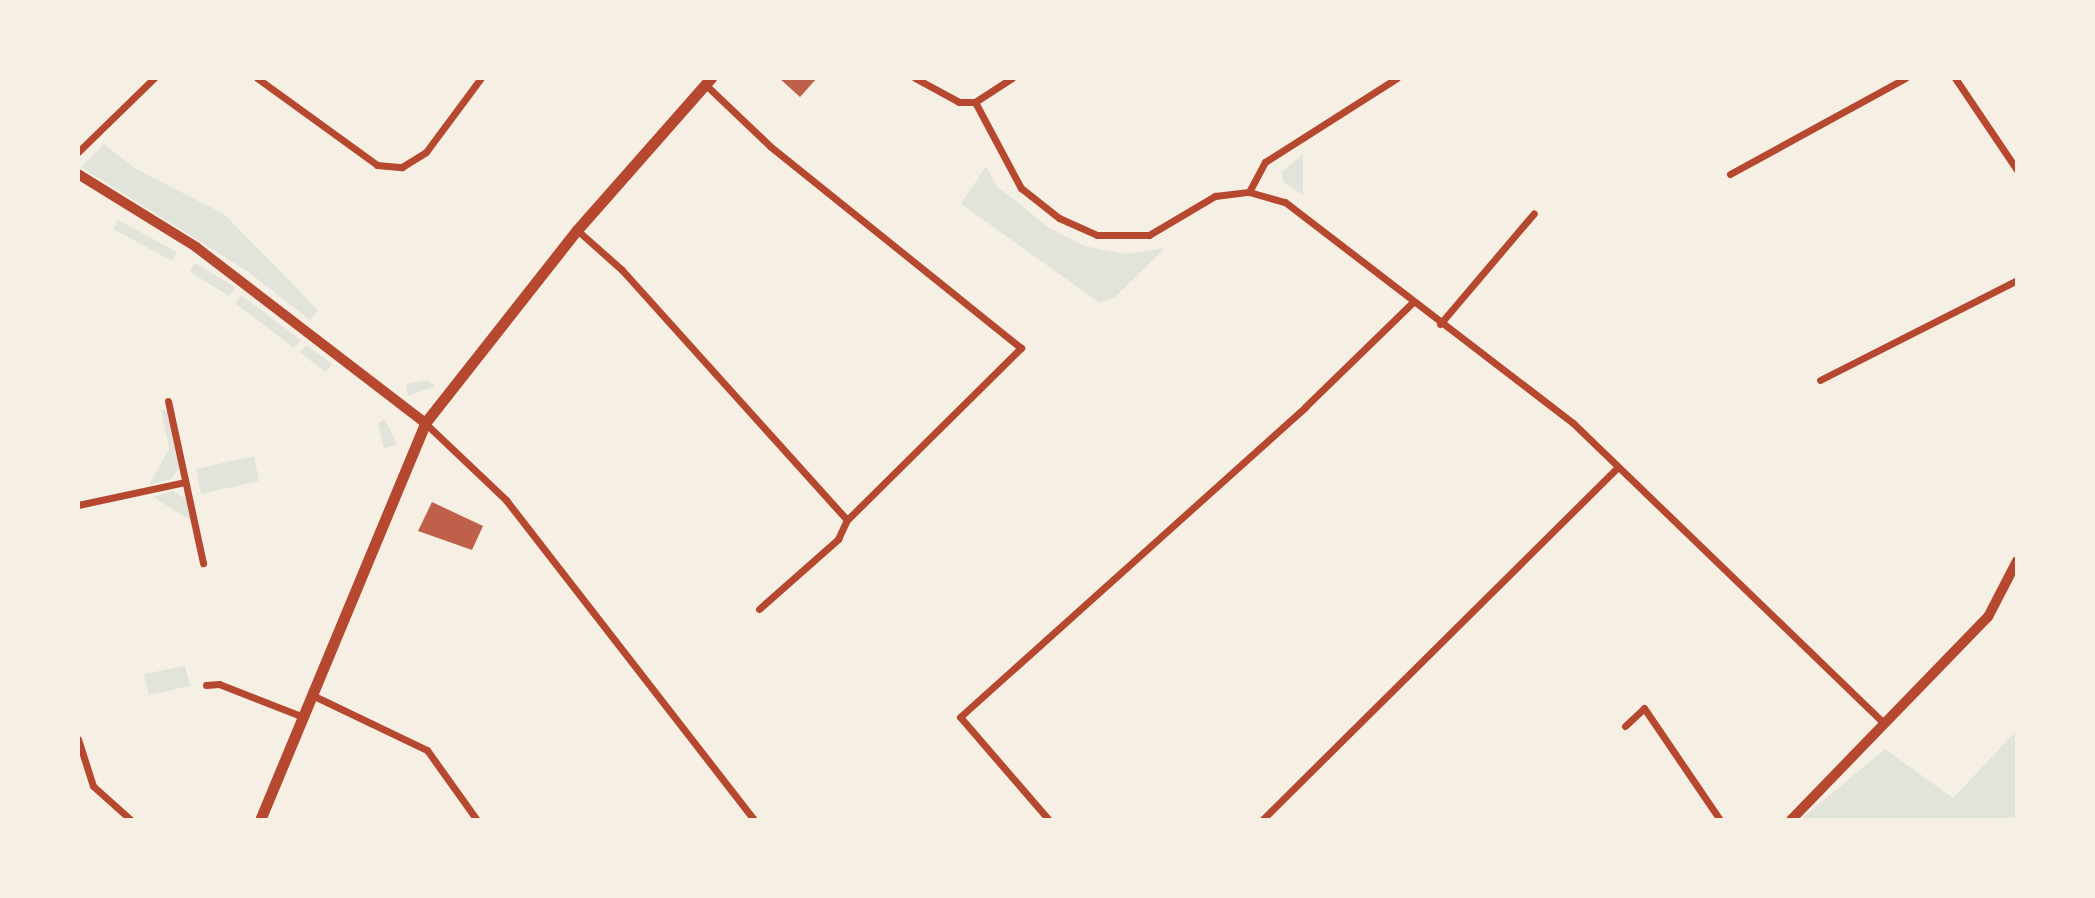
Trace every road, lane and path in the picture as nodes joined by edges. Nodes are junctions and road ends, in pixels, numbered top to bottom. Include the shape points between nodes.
1 (154, 78) edge
2 (257, 78) edge
3 (481, 78) edge
4 (915, 78) edge
5 (1012, 78) edge
6 (1397, 78) edge
7 (1905, 78) edge
8 (1955, 78) edge
9 (708, 81) edge
10 (975, 102) junction
11 (78, 152) edge
12 (2017, 170) edge
13 (78, 174) edge
14 (1730, 174) dead end
15 (1249, 192) junction
16 (1534, 213) dead end
17 (577, 230) junction
18 (2017, 280) edge
19 (1412, 303) junction
20 (1440, 324) junction
21 (1820, 380) dead end
22 (168, 401) dead end
23 (425, 423) junction
24 (1618, 467) junction
25 (185, 482) junction
26 (78, 505) edge
27 (847, 520) junction
28 (2017, 561) edge
29 (203, 563) dead end
30 (759, 609) dead end
31 (206, 685) dead end
32 (312, 695) junction
33 (303, 717) junction
34 (1882, 721) junction
35 (1625, 726) dead end
36 (78, 739) edge
37 (131, 820) edge
38 (260, 820) edge
39 (477, 820) edge
40 (754, 820) edge
41 (1049, 820) edge
42 (1262, 820) edge
43 (1720, 820) edge
44 (1791, 820) edge

1 - 11 street
2 - 3 street via 377,165 402,167 426,152
4 - 10 street via 959,102
5 - 10 street
6 - 15 street via 1265,162
7 - 14 street
8 - 12 street
9 - 17 main road
9 - 27 street via 770,146 1021,348
10 - 15 street via 1021,188 1059,218 1097,235 1149,235 1215,196
13 - 23 main road via 196,247
15 - 19 street via 1285,202
16 - 20 street
17 - 23 main road
17 - 27 street via 622,270
18 - 21 street
19 - 20 street
19 - 41 street via 1305,407 960,717
20 - 24 street via 1573,423
22 - 25 street
23 - 32 main road
23 - 40 street via 506,500
24 - 34 street
24 - 42 street
25 - 26 street
25 - 29 street
27 - 30 street via 838,539
28 - 34 main road via 1988,617
31 - 33 street via 219,684
32 - 33 main road
32 - 39 street via 427,750
33 - 38 main road
34 - 44 main road
35 - 43 street via 1644,708
36 - 37 street via 93,786

